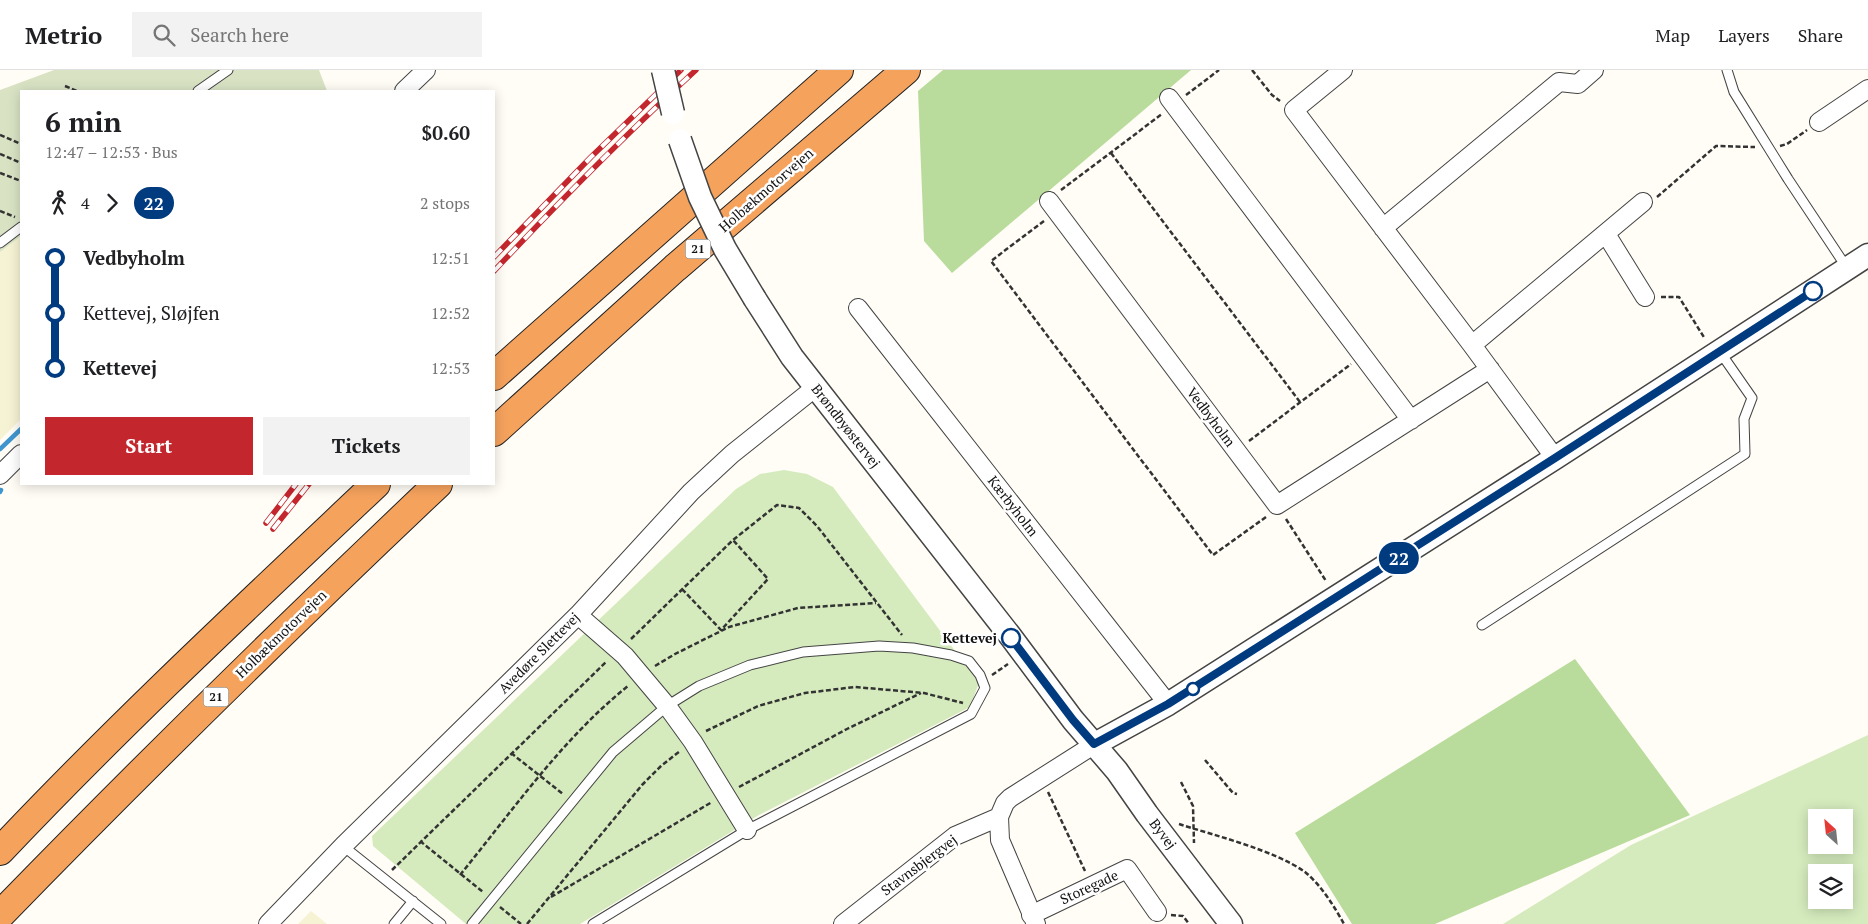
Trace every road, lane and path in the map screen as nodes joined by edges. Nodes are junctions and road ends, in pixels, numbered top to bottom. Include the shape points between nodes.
1 (228, 70) edge
2 (426, 70) edge
3 (663, 70) edge
4 (839, 70) edge
5 (906, 70) edge
6 (1219, 70) edge
7 (1252, 70) edge
8 (1343, 70) edge
9 (1594, 70) edge
10 (1727, 70) edge
11 (65, 86) dead end
12 (1868, 89) edge
13 (75, 90) edge
14 (200, 90) edge
15 (405, 90) edge
16 (1172, 101) junction
17 (1294, 110) junction
18 (1819, 122) joint
19 (0, 135) edge
20 (20, 144) edge
21 (1771, 149) junction
22 (1111, 153) junction
23 (0, 154) edge
24 (20, 163) edge
25 (0, 172) edge
26 (20, 181) edge
27 (1643, 202) joint
28 (1053, 206) junction
29 (0, 211) edge
30 (20, 220) edge
31 (20, 228) edge
32 (1383, 228) junction
33 (1606, 234) junction
34 (0, 243) edge
35 (1868, 255) edge
36 (1847, 269) junction
37 (1645, 297) joint
38 (858, 308) dead end
39 (1472, 345) junction
40 (1717, 353) junction
41 (1362, 355) junction
42 (1490, 369) junction
43 (495, 375) edge
44 (816, 387) junction
45 (1300, 402) junction
46 (1411, 420) junction
47 (495, 431) edge
48 (1236, 451) junction
49 (20, 455) edge
50 (1555, 458) junction
51 (0, 475) edge
52 (375, 485) edge
53 (437, 485) edge
54 (1277, 505) junction
55 (733, 540) junction
56 (682, 589) junction
57 (1336, 598) junction
58 (578, 615) junction
59 (1482, 624) dead end
60 (913, 648) junction
61 (619, 650) junction
62 (1024, 654) junction
63 (982, 682) junction
64 (1168, 704) junction
65 (667, 706) junction
66 (975, 706) junction
67 (692, 742) junction
68 (1094, 744) junction
69 (511, 753) junction
70 (1205, 760) dead end
71 (1042, 778) junction
72 (1181, 782) dead end
73 (1238, 794) dead end
74 (572, 802) junction
75 (1147, 814) junction
76 (999, 817) junction
77 (1194, 829) junction
78 (747, 830) junction
79 (420, 841) junction
80 (1194, 845) dead end
81 (343, 846) junction
82 (0, 852) edge
83 (385, 880) junction
84 (1092, 886) junction
85 (492, 900) junction
86 (413, 901) junction
87 (1157, 912) joint
88 (0, 915) edge
89 (1033, 919) edge
90 (268, 924) edge
91 (394, 924) edge
92 (441, 924) edge
93 (472, 924) edge
94 (521, 924) edge
95 (527, 924) edge
96 (593, 924) edge
97 (843, 924) edge
98 (1189, 924) edge
99 (1231, 924) edge
100 (1344, 924) edge

1 - 14 lane
2 - 15 street
3 - 44 street, Brøndbyøstervej, bridge via 680,140 700,197 725,249 792,357
4 - 43 highway
5 - 47 highway, Holbækmotorvejen / 21 via 675,268
6 - 16 path
7 - 17 path via 1272,95
8 - 17 street
9 - 32 street via 1578,84 1559,82
10 - 21 lane via 1734,92
11 - 13 path
12 - 18 street
16 - 22 path
16 - 41 street
17 - 32 street
18 - 21 path via 1787,144
19 - 20 path
21 - 27 path via 1716,146 1656,197
21 - 36 lane
22 - 28 path
22 - 45 path
23 - 24 path
25 - 26 path
27 - 33 street
28 - 48 street, Vedbyholm
28 - 54 path via 991,260 1213,555 1271,514
29 - 30 path
31 - 34 lane
32 - 39 street
33 - 37 street
33 - 39 street
35 - 36 street
36 - 40 street
37 - 40 path via 1679,297
38 - 64 street, Kærbyholm
39 - 42 street
40 - 50 street
40 - 59 lane via 1752,398 1744,419 1745,454
41 - 45 path
41 - 46 street
42 - 46 street
42 - 50 street
44 - 58 street, Avedøre Slettevej via 732,454 691,492
44 - 62 street, Brøndbyøstervej
45 - 48 path
46 - 54 street
48 - 54 street, Vedbyholm
49 - 51 street
50 - 57 street
52 - 82 highway via 248,605
53 - 88 highway, Holbækmotorvejen / 21 via 272,642
54 - 57 path
55 - 56 path
55 - 56 path via 768,579 721,630
55 - 60 path via 778,505 799,508 817,526
56 - 61 path
57 - 64 street
58 - 61 street
58 - 81 street, Avedøre Slettevej
60 - 63 lane via 969,661
60 - 65 lane via 879,646 803,652 750,665 699,686
61 - 65 street
61 - 69 path
62 - 63 path
62 - 68 street, Brøndbyøstervej
63 - 66 lane via 984,688
64 - 68 street
65 - 67 street
65 - 74 lane via 613,752
66 - 67 path via 912,691 855,687 816,691 758,706 704,732
66 - 78 lane via 972,714
67 - 78 street
67 - 95 path via 642,785
68 - 71 street
68 - 75 street, Byvej
69 - 74 path
69 - 79 path
70 - 73 path via 1233,793
71 - 76 street via 1010,798
71 - 84 path
72 - 77 path via 1193,806
74 - 85 lane
75 - 77 path
75 - 99 street, Byvej
76 - 89 street, Storegade via 1000,840
76 - 97 street, Stavnsbjergvej via 955,836
77 - 80 path
77 - 100 path via 1262,851 1304,872 1315,881
78 - 96 lane
79 - 83 path via 395,865
79 - 85 path
81 - 83 lane
81 - 90 street, Avedøre Slettevej
83 - 86 lane
84 - 87 street, Storegade via 1127,869
84 - 89 street, Storegade
85 - 93 lane
85 - 94 path
86 - 91 lane
86 - 92 lane
87 - 98 path via 1183,916

